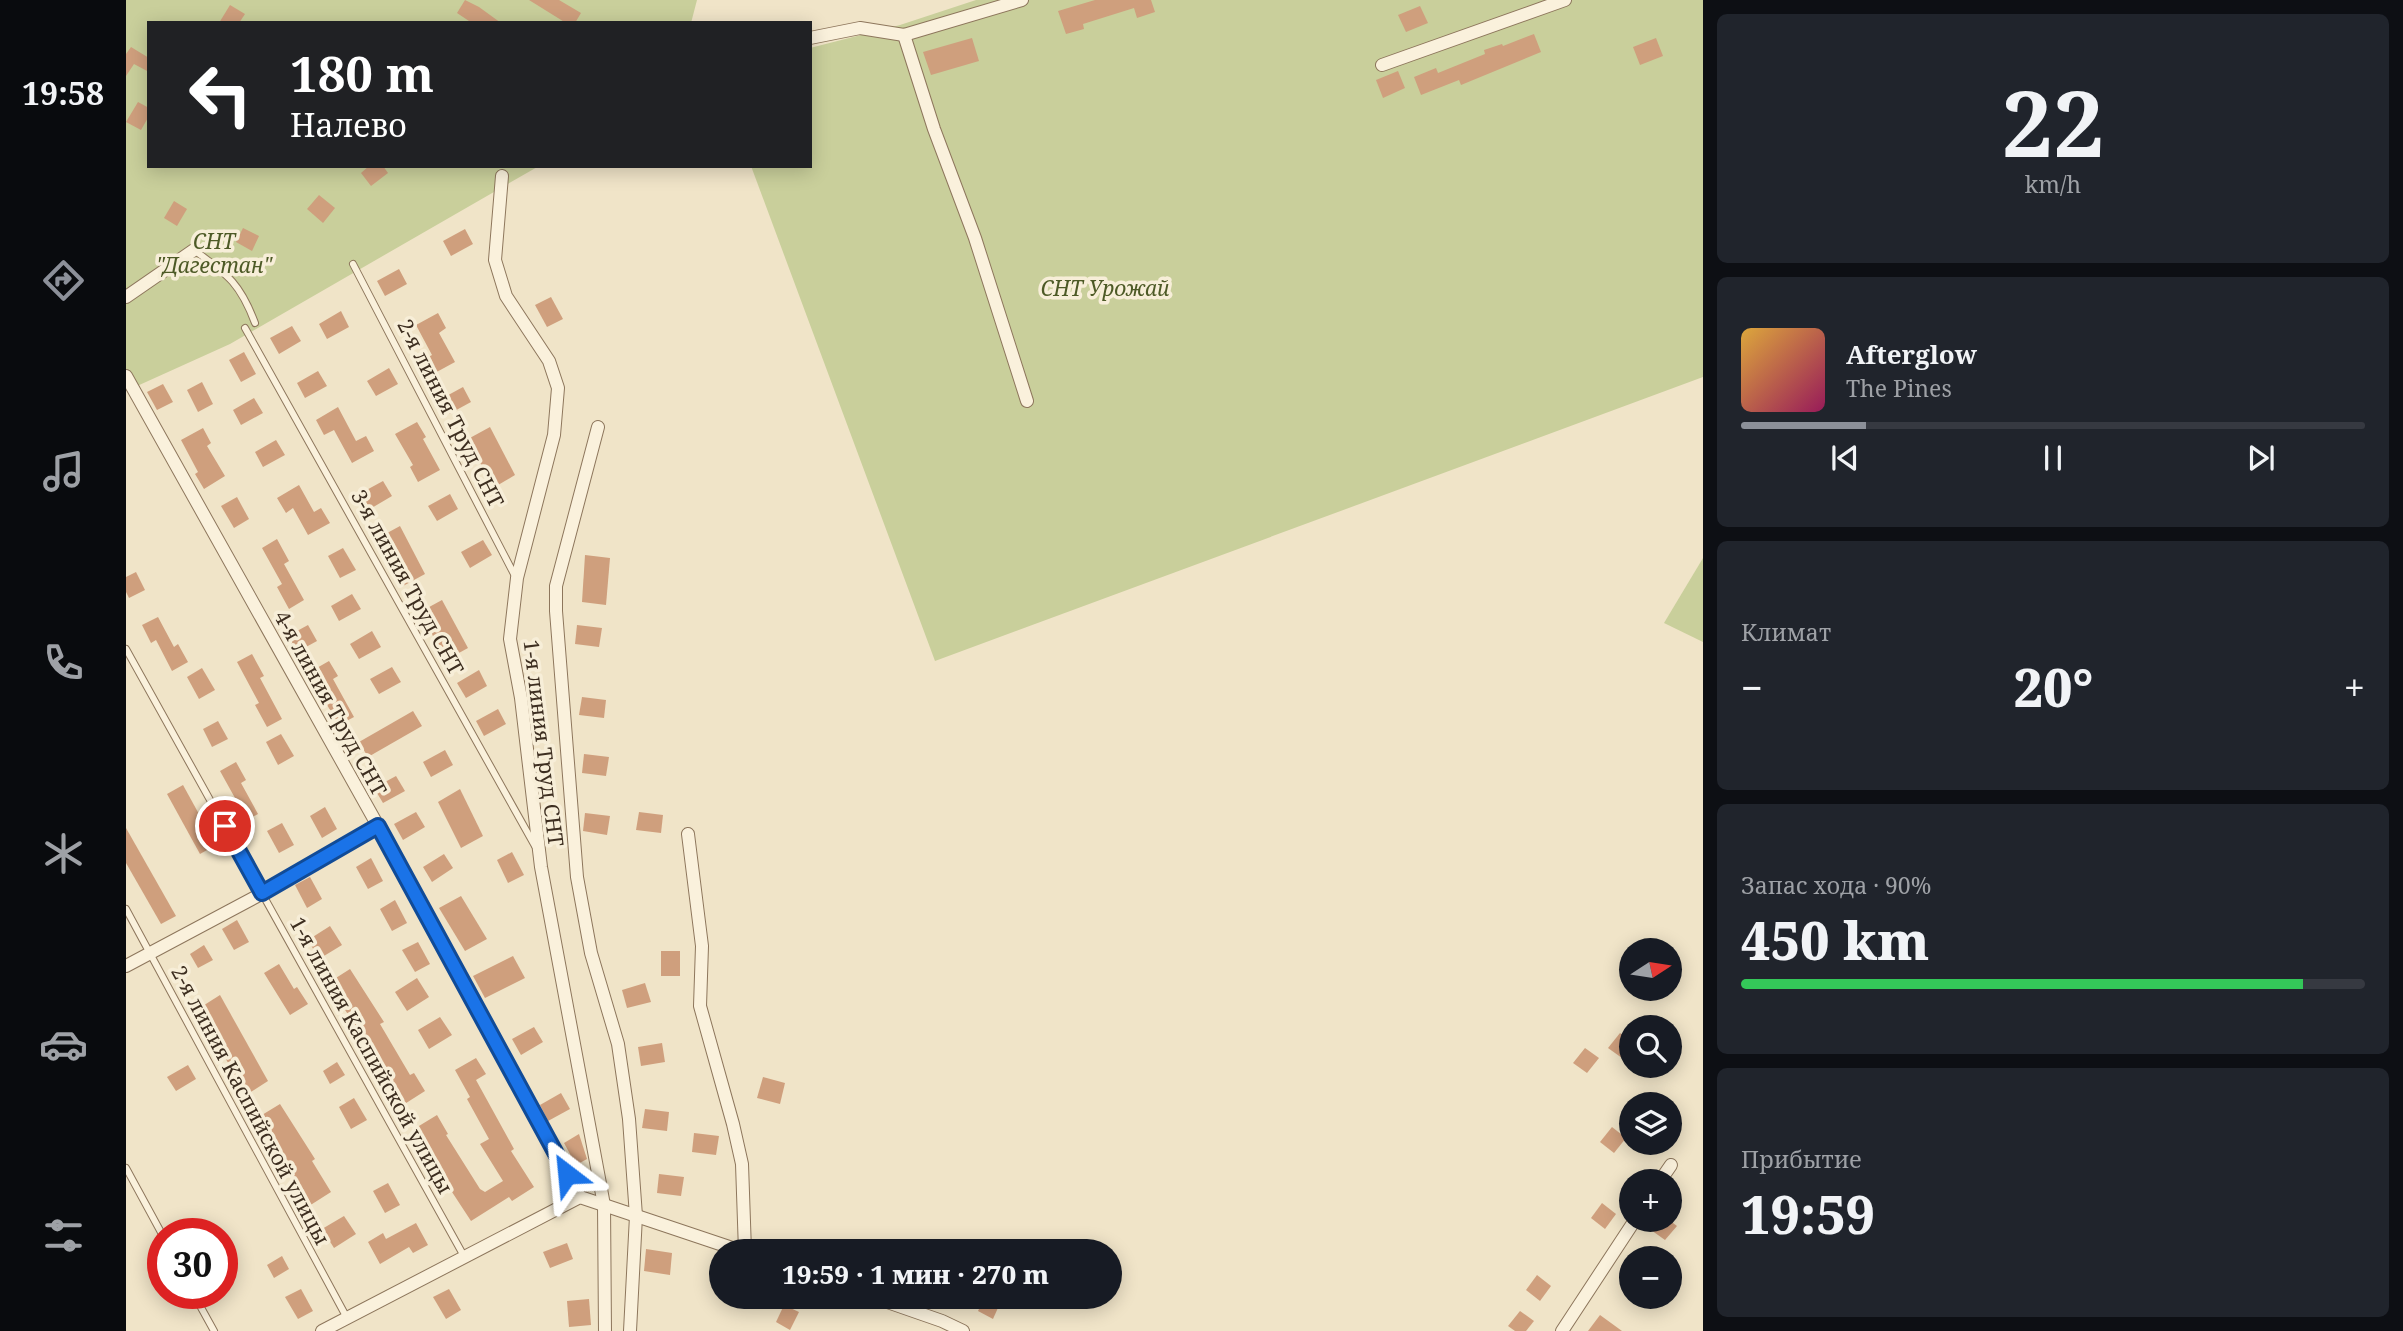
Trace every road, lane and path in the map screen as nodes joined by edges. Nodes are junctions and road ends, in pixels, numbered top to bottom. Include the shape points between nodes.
1 (1565, 0) edge
2 (1016, 1) edge
3 (904, 35) junction
4 (812, 38) edge
5 (1382, 65) dead end
6 (502, 176) dead end
7 (194, 250) joint
8 (353, 264) dead end
9 (126, 297) edge
10 (255, 323) dead end
11 (245, 328) dead end
12 (126, 376) edge
13 (1027, 401) dead end
14 (598, 428) dead end
15 (517, 578) junction
16 (126, 649) edge
17 (378, 826) junction
18 (688, 834) dead end
19 (539, 853) junction
20 (262, 893) junction
21 (126, 909) edge
22 (149, 953) junction
23 (126, 966) edge
24 (1671, 1165) dead end
25 (126, 1167) edge
26 (1668, 1169) edge
27 (580, 1197) junction
28 (604, 1205) junction
29 (636, 1216) junction
30 (153, 1218) edge
31 (1626, 1232) edge
32 (743, 1239) edge
33 (709, 1240) edge
34 (465, 1258) junction
35 (202, 1309) edge
36 (908, 1309) edge
37 (347, 1318) junction
38 (214, 1331) edge
39 (322, 1331) edge
40 (605, 1331) edge
41 (630, 1331) edge
42 (963, 1331) edge
43 (1562, 1331) edge

1 - 5 street
2 - 3 street
3 - 4 street via 860,28
3 - 13 street
6 - 15 street, 1-я линия Труд СНТ via 495,260 506,296 549,361 558,388 554,435
7 - 9 street
7 - 10 lane via 239,288
8 - 15 lane, 2-я линия Труд СНТ
11 - 19 lane, 3-я линия Труд СНТ
12 - 17 street, 4-я линия Труд СНТ
14 - 29 street via 556,586 556,611 578,877 591,953 625,1079
15 - 19 street, 1-я линия Труд СНТ via 510,639
16 - 20 lane, 1-я линия Каспийской улицы
17 - 20 street
17 - 27 street, 4-я линия Труд СНТ
18 - 32 street via 702,946 700,1006 742,1164
19 - 28 street, 1-я линия Труд СНТ
20 - 22 street
20 - 34 lane, 1-я линия Каспийской улицы
21 - 22 lane, 2-я линия Каспийской улицы
22 - 23 street
22 - 37 lane, 2-я линия Каспийской улицы
24 - 26 street
25 - 30 lane
27 - 28 street
27 - 34 street
28 - 29 street
28 - 40 street, 1-я линия Труд СНТ
29 - 33 street
29 - 41 street
31 - 43 street
34 - 37 street
35 - 38 lane
36 - 42 street
37 - 39 street

